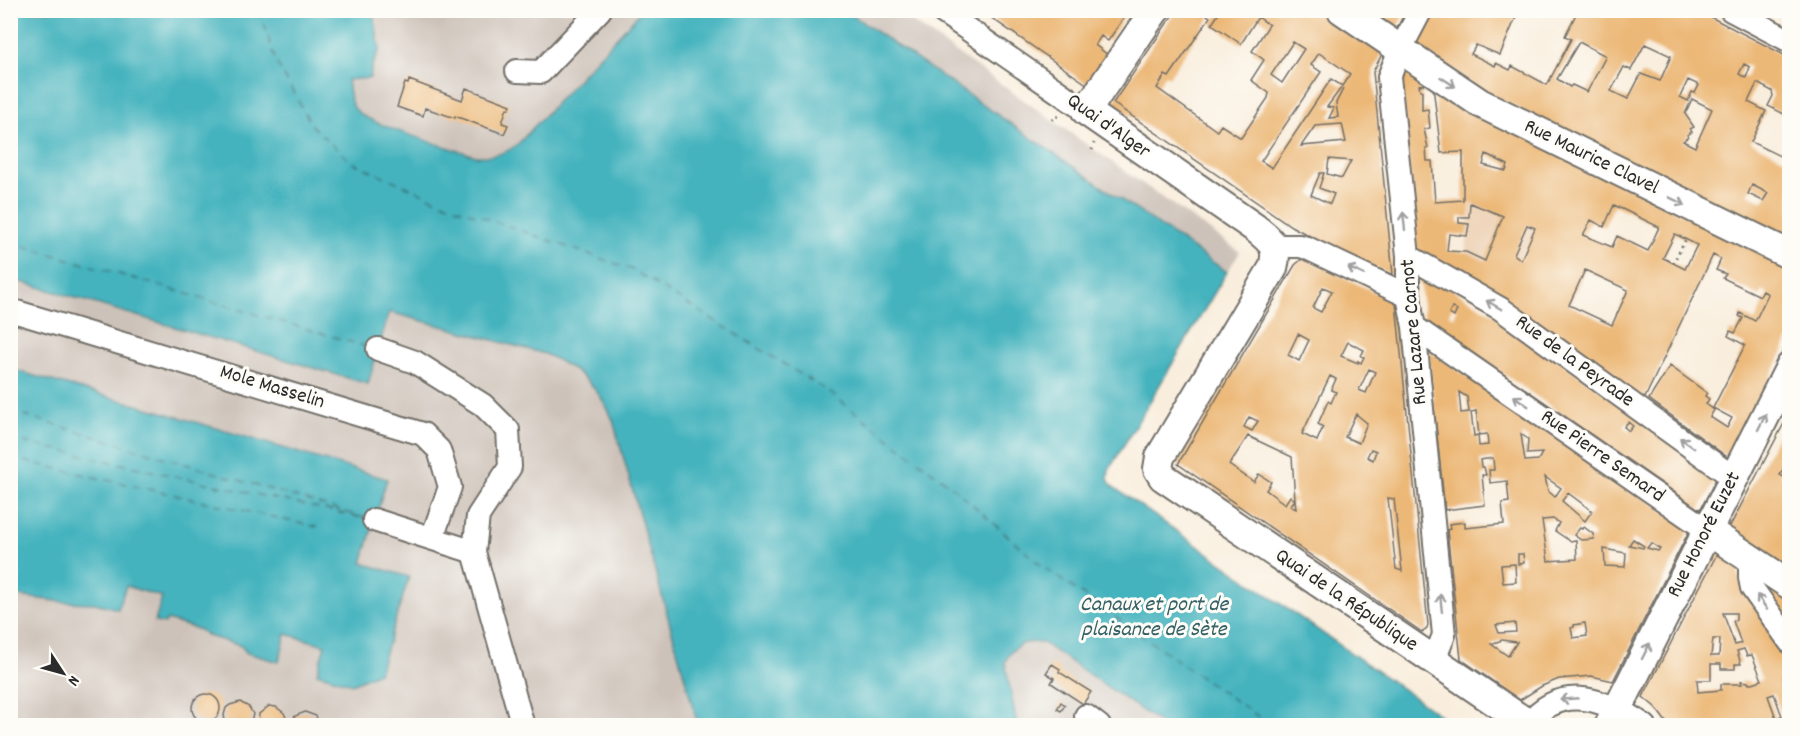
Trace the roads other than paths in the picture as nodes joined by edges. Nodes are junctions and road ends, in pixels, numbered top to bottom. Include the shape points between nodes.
1 (600, 10) edge
2 (940, 10) edge
3 (1155, 10) edge
4 (1342, 10) edge
5 (1421, 10) edge
6 (1731, 10) edge
7 (1790, 41) edge
8 (1400, 50) junction
9 (517, 71) dead end
10 (1086, 111) junction
11 (1274, 246) junction
12 (1790, 255) edge
13 (1408, 256) junction
14 (1408, 296) junction
15 (10, 310) edge
16 (1414, 327) junction
17 (378, 350) dead end
18 (1790, 367) edge
19 (1734, 478) junction
20 (374, 520) dead end
21 (1707, 530) junction
22 (432, 538) junction
23 (474, 552) junction
24 (1750, 558) junction
25 (1790, 585) edge
26 (1790, 642) edge
27 (1434, 660) junction
28 (1615, 713) edge
29 (1530, 725) edge
30 (523, 726) edge
31 (1645, 726) edge

1 - 9 street via 541,72
2 - 10 street, Quai d'Alger
3 - 10 main road
4 - 8 main road, Rue Maurice Clavel
5 - 8 street, Rue Lazare Carnot
6 - 7 street
8 -> 12 main road, Rue Maurice Clavel via 1480,103
13 -> 8 street, Rue Lazare Carnot via 1389,77
10 - 11 main road, Quai d'Alger via 1255,228
14 -> 11 street via 1307,248
11 - 27 main road, Quai de la République via 1273,268 1160,457 1158,468 1163,477
13 - 14 street, Rue Lazare Carnot
19 -> 13 street, Rue de la Peyrade via 1502,309
14 - 16 street, Rue Lazare Carnot
15 - 22 street, Mole Masselin via 423,434 439,450 450,487
21 -> 16 street, Rue Pierre Semard
27 -> 16 street, Rue Lazare Carnot via 1444,635
17 - 23 street via 415,362 483,405 508,430 510,467 478,516
19 -> 18 main road, Rue Honoré Euzet
19 - 21 main road, Rue Honoré Euzet
20 - 22 street
21 - 24 main road, Rue Pierre Semard
28 -> 21 main road, Rue Honoré Euzet
22 - 23 street
23 - 30 street
24 - 25 main road, Rue Pierre Semard
26 -> 24 street via 1752,588
27 - 29 main road, Quai de la République
28 -> 29 street via 1605,703 1563,699 1548,705
28 - 31 street

